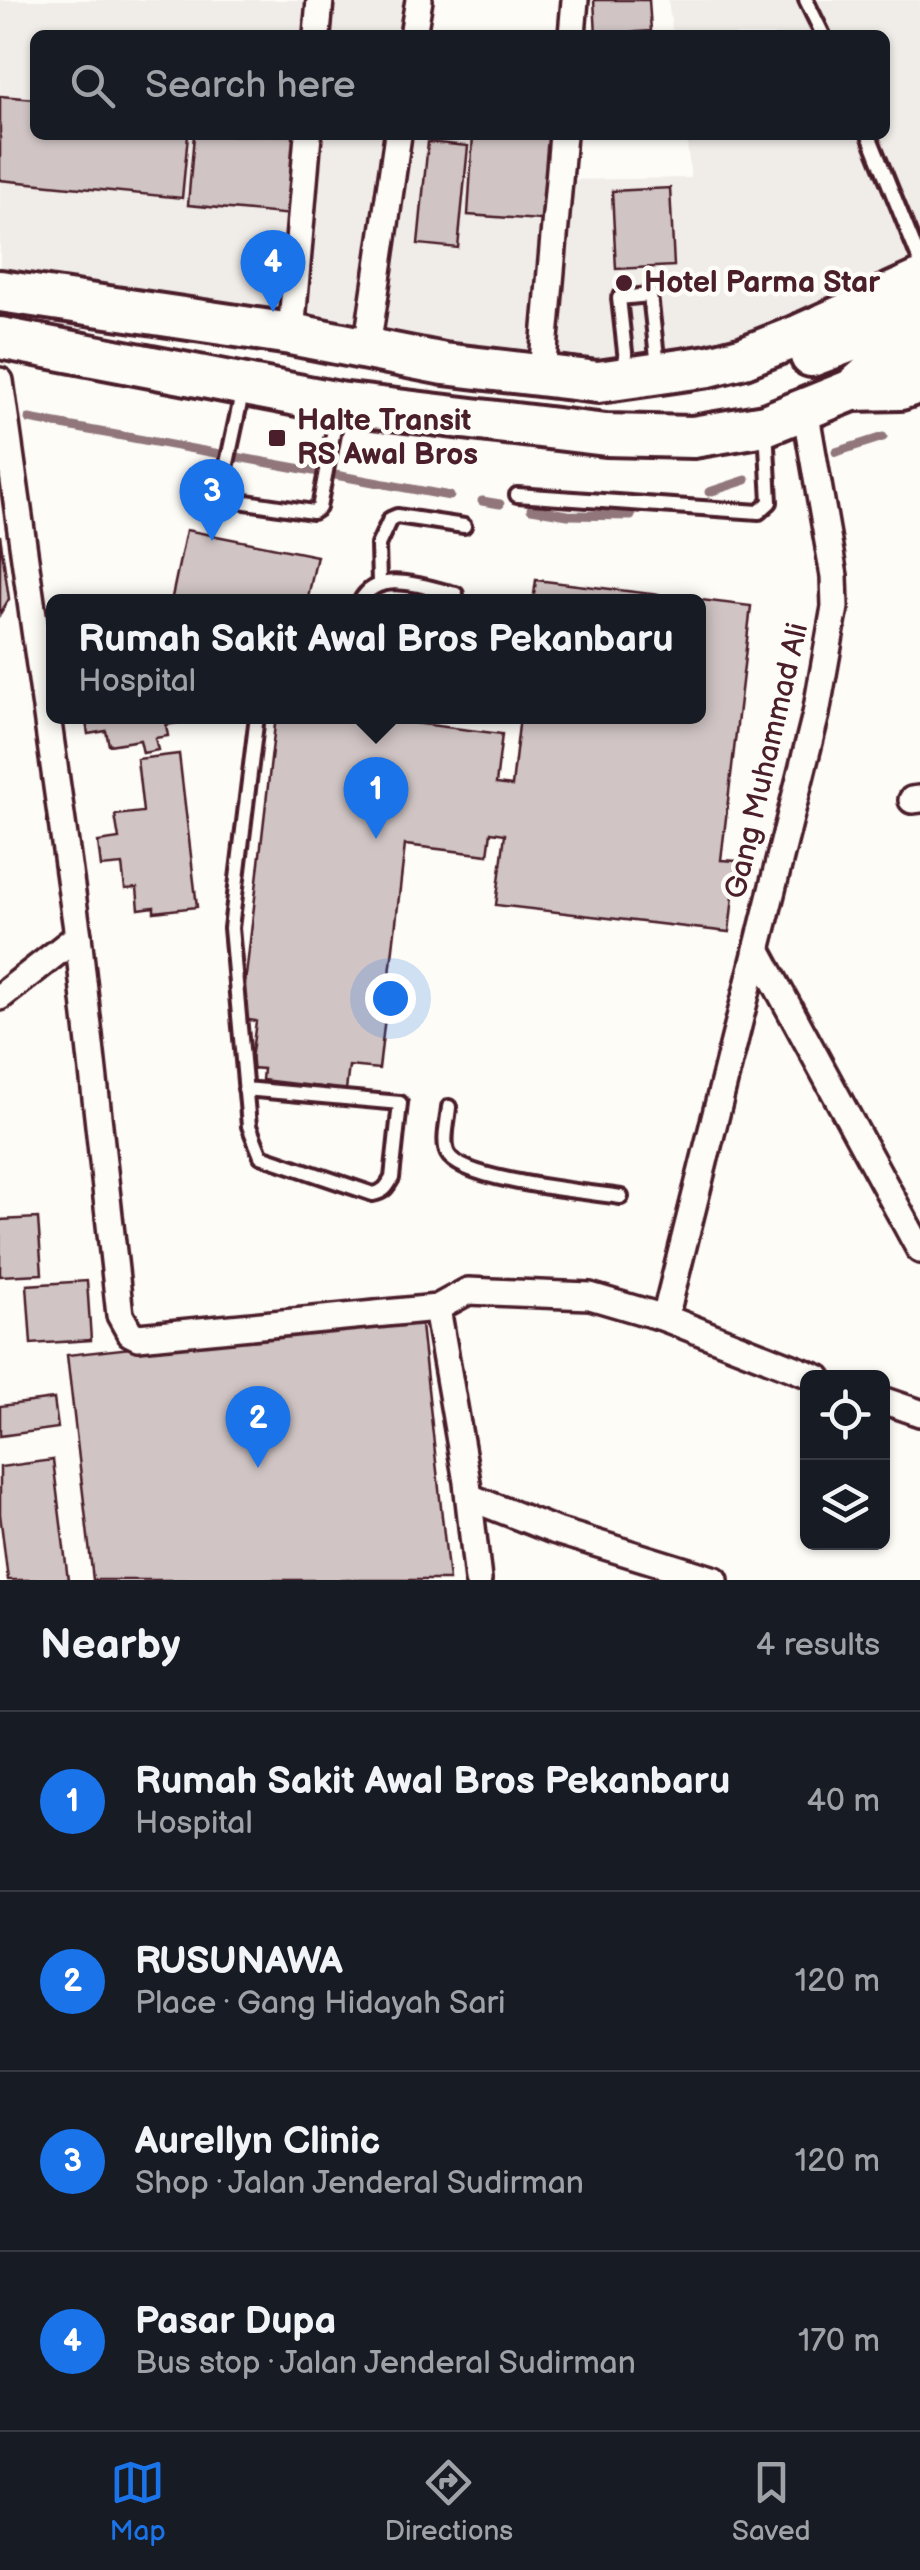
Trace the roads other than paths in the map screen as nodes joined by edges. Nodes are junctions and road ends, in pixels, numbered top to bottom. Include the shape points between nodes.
1 (320, 0) edge
2 (418, 0) edge
3 (575, 0) edge
4 (806, 0) edge
5 (317, 30) edge
6 (414, 30) edge
7 (572, 30) edge
8 (820, 30) edge
9 (308, 140) edge
10 (397, 140) edge
11 (563, 140) edge
12 (871, 140) edge
13 (920, 261) edge
14 (920, 282) edge
15 (0, 291) edge
16 (291, 334) junction
17 (0, 338) edge
18 (909, 347) edge
19 (366, 348) junction
20 (744, 356) junction
21 (542, 373) junction
22 (643, 376) junction
23 (0, 381) edge
24 (243, 386) junction
25 (339, 404) junction
26 (805, 408) junction
27 (765, 425) junction
28 (517, 494) dead end
29 (464, 526) dead end
30 (378, 583) junction
31 (365, 594) edge
32 (456, 594) dead end
33 (46, 708) edge
34 (48, 724) edge
35 (256, 724) edge
36 (78, 936) junction
37 (757, 949) junction
38 (0, 997) edge
39 (245, 1089) junction
40 (449, 1108) dead end
41 (621, 1196) dead end
42 (920, 1250) edge
43 (437, 1308) junction
44 (665, 1318) junction
45 (800, 1371) edge
46 (890, 1403) edge
47 (920, 1412) edge
48 (469, 1498) junction
49 (478, 1580) edge
50 (715, 1580) edge

1 - 5 street
2 - 6 street
3 - 7 street
4 - 8 lane
9 - 16 street
10 - 19 street
11 - 21 street
12 - 13 lane
14 - 20 main road
15 - 16 main road
16 - 19 main road
17 - 24 main road
18 - 20 main road via 787,364
18 - 26 main road via 852,390
19 - 21 main road
20 - 22 main road
21 - 22 main road via 598,382
22 - 22 lane via 619,298 650,296
23 - 33 street
24 - 25 main road
24 - 25 lane via 226,499 320,508
25 - 27 main road via 606,435 693,437
26 - 27 main road
26 - 37 street, Gang Muhammad Ali via 835,607 816,714
27 - 28 lane via 770,502 759,512
29 - 30 lane via 390,519 378,545
30 - 31 lane
30 - 32 lane
34 - 36 street
35 - 39 lane via 231,928
36 - 38 street
36 - 43 street via 120,1315 130,1333
37 - 42 street
37 - 44 street, Gang Muhammad Ali
39 - 39 lane via 261,1156 373,1194 388,1186 400,1103
40 - 41 lane via 446,1148 457,1164 508,1181
43 - 44 street via 468,1291 590,1296
43 - 48 street
44 - 45 street
46 - 47 street
48 - 49 street
48 - 50 street

